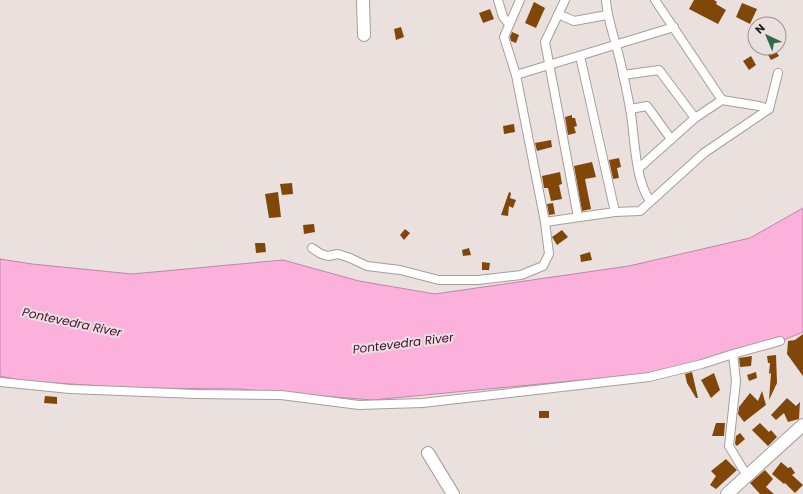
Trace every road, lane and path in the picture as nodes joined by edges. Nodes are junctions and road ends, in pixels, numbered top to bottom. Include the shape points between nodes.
1 (363, 0) edge
2 (498, 0) edge
3 (520, 0) edge
4 (565, 0) edge
5 (606, 0) edge
6 (655, 0) edge
7 (558, 14) junction
8 (607, 14) junction
9 (509, 24) junction
10 (674, 27) junction
11 (364, 35) dead end
12 (616, 45) junction
13 (580, 56) junction
14 (549, 65) junction
15 (778, 73) dead end
16 (516, 75) junction
17 (623, 76) junction
18 (722, 100) junction
19 (630, 109) junction
20 (769, 109) junction
21 (695, 118) junction
22 (671, 139) junction
23 (639, 168) junction
24 (650, 201) junction
25 (615, 212) junction
26 (578, 217) junction
27 (545, 222) junction
28 (312, 248) dead end
29 (780, 341) dead end
30 (733, 354) junction
31 (0, 382) edge
32 (803, 425) edge
33 (428, 453) dead end
34 (748, 476) junction
35 (453, 494) edge
36 (727, 494) edge

1 - 11 main road
2 - 9 street via 503,17
3 - 9 street
4 - 7 street
5 - 8 street
6 - 10 street
7 - 8 street via 574,21
7 - 14 street via 545,42
8 - 12 street
9 - 16 street via 504,37
10 - 12 street
10 - 18 street
12 - 13 street
12 - 17 street
13 - 14 street
13 - 25 street
14 - 16 street
14 - 26 street
15 - 20 street
16 - 27 street
17 - 19 street
17 - 21 street via 659,70
18 - 20 street
18 - 21 street
19 - 22 street via 647,106
19 - 23 street
20 - 24 street via 704,153
21 - 22 street
22 - 23 street
23 - 24 street via 644,193
24 - 25 street via 640,211
25 - 26 street
26 - 27 street
27 - 28 street via 549,254 543,266 521,275 478,280 439,280 400,270 367,266 338,254 321,254
29 - 30 street
30 - 31 street via 649,377 422,403 358,405 281,395 70,389
30 - 34 street via 736,381 729,446
32 - 34 main road
33 - 35 main road
34 - 36 main road

